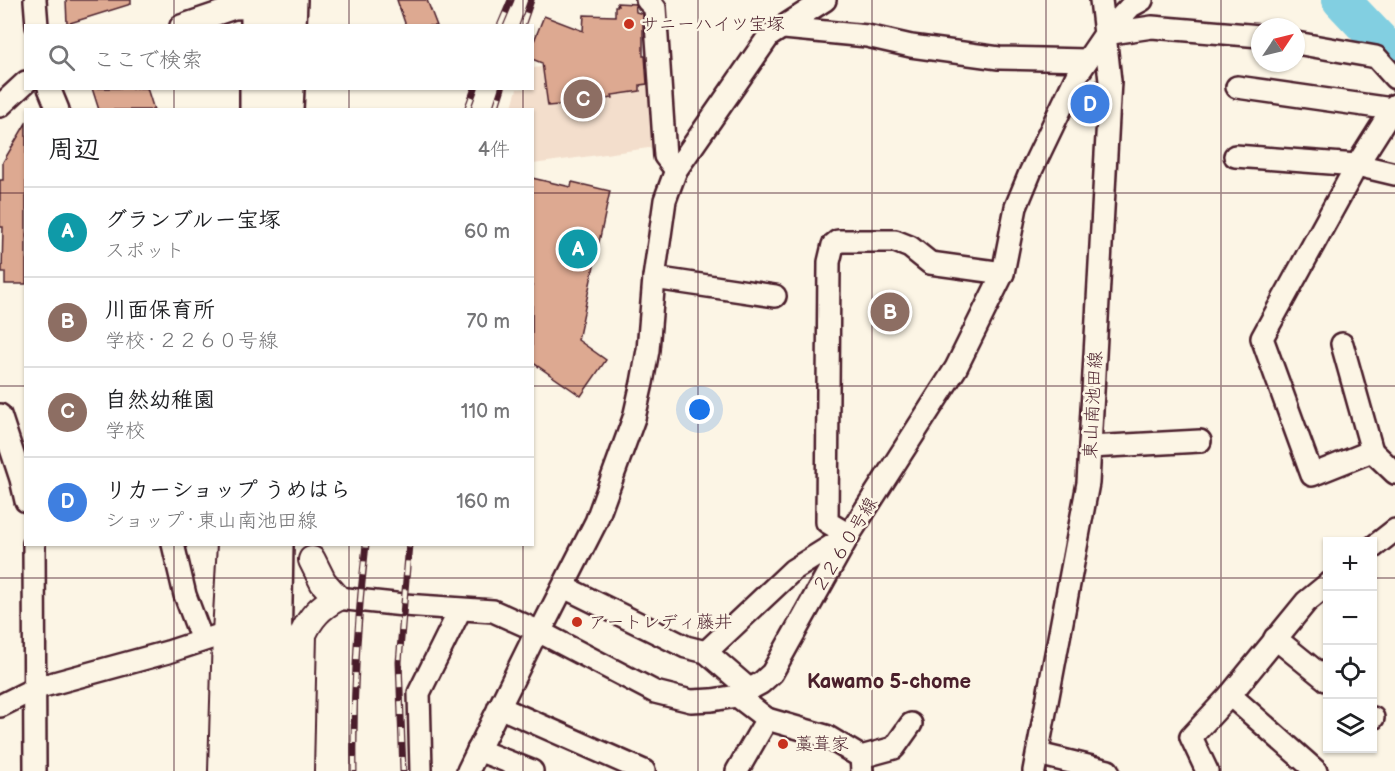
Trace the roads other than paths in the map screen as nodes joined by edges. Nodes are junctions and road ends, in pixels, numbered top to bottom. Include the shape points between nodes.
1 (35, 0) edge
2 (647, 0) edge
3 (825, 0) edge
4 (1101, 0) edge
5 (1142, 0) edge
6 (274, 11) edge
7 (37, 24) edge
8 (187, 24) edge
9 (784, 28) junction
10 (1105, 34) junction
11 (1251, 35) edge
12 (1305, 45) edge
13 (1087, 60) junction
14 (1395, 78) edge
15 (24, 84) edge
16 (1238, 87) dead end
17 (50, 90) edge
18 (257, 90) edge
19 (287, 90) edge
20 (0, 106) edge
21 (1394, 107) edge
22 (57, 108) edge
23 (257, 108) edge
24 (286, 108) edge
25 (1235, 156) dead end
26 (1357, 165) junction
27 (676, 170) junction
28 (1395, 174) edge
29 (1003, 273) junction
30 (654, 278) junction
31 (775, 296) dead end
32 (1342, 344) dead end
33 (1, 418) edge
34 (1200, 441) dead end
35 (1090, 447) junction
36 (1372, 451) junction
37 (1395, 473) edge
38 (24, 492) edge
39 (1395, 530) edge
40 (849, 535) junction
41 (1377, 544) edge
42 (34, 546) edge
43 (173, 546) edge
44 (231, 546) edge
45 (250, 546) edge
46 (276, 546) edge
47 (312, 552) edge
48 (564, 587) junction
49 (1323, 589) edge
50 (338, 598) junction
51 (460, 610) junction
52 (310, 619) junction
53 (540, 632) junction
54 (214, 636) junction
55 (1275, 638) junction
56 (706, 652) junction
57 (1323, 677) edge
58 (36, 688) junction
59 (744, 693) junction
60 (1230, 695) junction
61 (0, 706) edge
62 (500, 707) junction
63 (767, 719) junction
64 (911, 724) dead end
65 (478, 750) junction
66 (1036, 762) edge
67 (862, 764) edge
68 (35, 771) edge
69 (222, 771) edge
70 (245, 771) edge
71 (272, 771) edge
72 (300, 771) edge
73 (421, 771) edge
74 (468, 771) edge
75 (532, 771) edge
76 (644, 771) edge
77 (737, 771) edge
78 (1108, 771) edge
79 (1208, 771) edge
80 (1316, 771) edge

1 - 7 street
2 - 27 street via 656,8 665,156
3 - 9 street
4 - 10 street
5 - 10 street, ２２６０号線 via 1131,6
6 - 8 street via 234,8
9 - 13 street via 867,36 999,58
9 - 27 street via 769,36
10 - 11 street via 1152,27
10 - 13 street, ２２６０号線
10 - 35 street, 東山南池田線 via 1110,81
12 - 14 street via 1376,57
13 - 29 street, ２２６０号線 via 1016,207
15 - 20 street
16 - 21 street
17 - 22 street
18 - 23 highway
19 - 24 highway
21 - 26 street
25 - 26 street
26 - 28 street
26 - 36 street via 1262,338 1312,475
27 - 30 street via 665,200
29 - 40 street, ２２６０号線 via 956,368
29 - 40 street via 930,263 895,241 846,240 833,245 829,262 828,522
30 - 31 street
30 - 48 street via 648,350 634,418 596,522
32 - 36 street
33 - 38 street
34 - 35 street
35 - 66 street, 東山南池田線 via 1088,483
36 - 37 street
39 - 41 street
40 - 56 street via 793,570
40 - 59 street, ２２６０号線 via 772,673
42 - 58 street
43 - 54 street via 185,595
44 - 54 street
45 - 70 highway
46 - 71 highway
47 - 50 street via 323,582
47 - 52 street
48 - 53 street
48 - 56 street via 686,647
49 - 55 street
50 - 51 street
50 - 52 street
51 - 53 street via 493,611
51 - 73 street via 419,693
52 - 72 street via 303,634
53 - 59 street via 655,692 691,701
53 - 62 street
54 - 58 street
54 - 69 street
55 - 57 street
55 - 60 street
56 - 59 street
58 - 61 street
58 - 68 street
59 - 63 street
60 - 79 street via 1191,736
60 - 80 street
62 - 65 street
62 - 76 street
63 - 67 street via 826,736
63 - 77 street
64 - 67 street via 894,748
65 - 74 street
65 - 75 street
66 - 78 street

